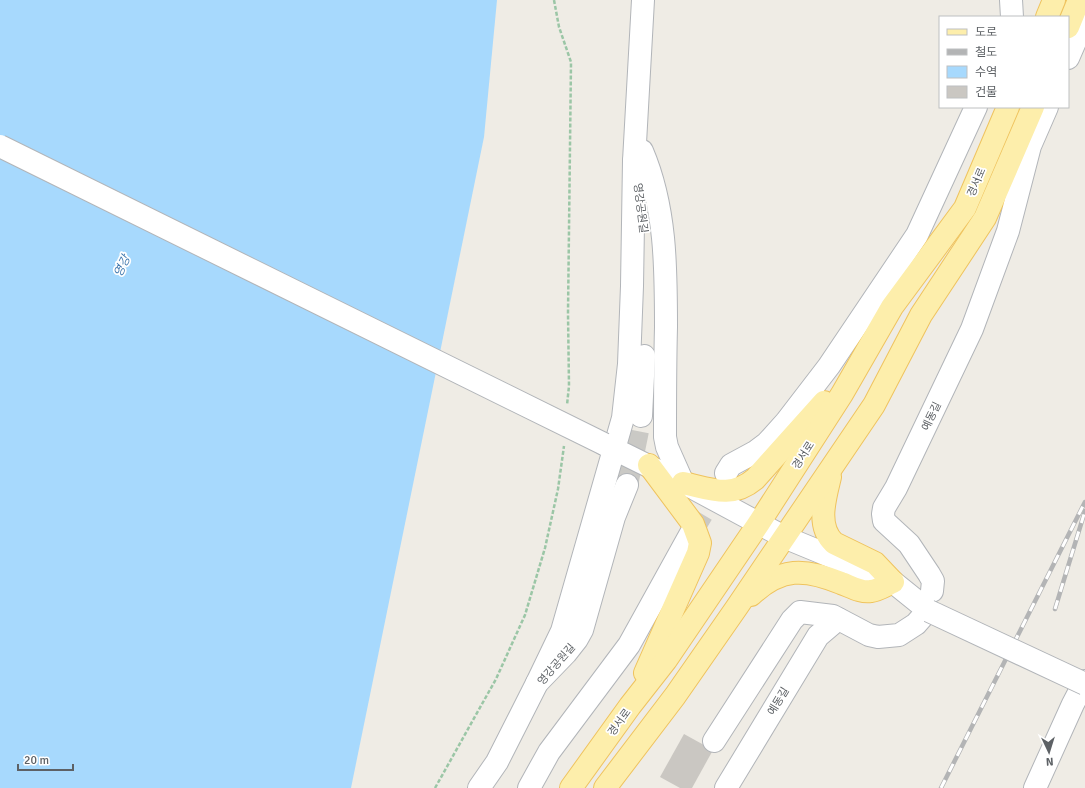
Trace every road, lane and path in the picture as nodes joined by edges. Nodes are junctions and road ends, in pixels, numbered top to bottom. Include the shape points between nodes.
1 (643, 0) edge
2 (1011, 0) edge
3 (1054, 0) edge
4 (1079, 0) edge
5 (1012, 16) edge
6 (1047, 16) edge
7 (1085, 19) edge
8 (1069, 25) edge
9 (1069, 56) edge
10 (976, 108) edge
11 (1008, 108) edge
12 (1033, 108) edge
13 (1047, 108) edge
14 (636, 137) junction
15 (0, 146) edge
16 (634, 161) junction
17 (985, 218) junction
18 (1009, 227) junction
19 (861, 360) junction
20 (641, 416) tunnel mouth
21 (609, 446) junction
22 (649, 465) junction
23 (833, 466) junction
24 (726, 473) tunnel mouth
25 (683, 483) junction
26 (627, 485) tunnel mouth
27 (759, 523) junction
28 (691, 533) tunnel mouth
29 (784, 537) junction
30 (893, 582) junction
31 (928, 606) junction
32 (737, 607) junction
33 (838, 619) junction
34 (1085, 682) edge
35 (537, 683) junction
36 (630, 706) junction
37 (1079, 707) edge
38 (714, 742) dead end
39 (479, 788) edge
40 (529, 788) edge
41 (571, 788) edge
42 (605, 788) edge
43 (726, 788) edge
44 (1035, 788) edge

1 - 14 street, 영강공원길
2 - 5 street
3 - 6 main road
4 - 8 main road
7 - 9 street
10 - 24 street via 917,235 829,366 786,422 767,442 756,452 731,465
11 - 19 main road, 경서로 via 965,208 892,306
12 - 17 main road, 경서로
13 - 18 street, 예동길 via 1030,146
14 - 16 street, 영강공원길
14 - 25 street via 648,165 663,232 666,276 665,437
15 - 21 street, bridge
16 - 20 street, 영강공원길 via 644,236 645,318
16 - 21 street via 629,364 622,418
17 - 18 street
17 - 23 main road, 경서로 via 921,316 874,405
18 - 31 street, 예동길 via 972,329 883,511 884,521 909,544 930,574 933,581
19 - 25 main road via 747,486 728,491
19 - 27 main road, 경서로
21 - 22 street
21 - 35 street via 562,631
22 - 25 street
22 - 36 main road via 693,524 700,543 698,553
23 - 29 main road, 경서로
23 - 30 main road via 825,496 824,512 829,538 834,543 875,563
25 - 27 street
26 - 35 street, 영강공원길 via 614,517 582,630 566,653
27 - 29 street
27 - 36 main road, 경서로 via 666,660
28 - 40 street via 629,645 549,752
29 - 30 street
29 - 32 main road, 경서로
30 - 31 street
30 - 32 main road via 874,590 864,591 809,572 790,574 770,580
31 - 33 street via 916,624 899,635 869,635
31 - 34 street, bridge
32 - 42 main road, 경서로 via 675,696
33 - 38 street via 828,615 800,612 797,614
33 - 43 street, 예동길 via 818,636
34 - 37 street
35 - 39 street, 영강공원길 via 497,762
36 - 41 main road, 경서로
37 - 44 street

